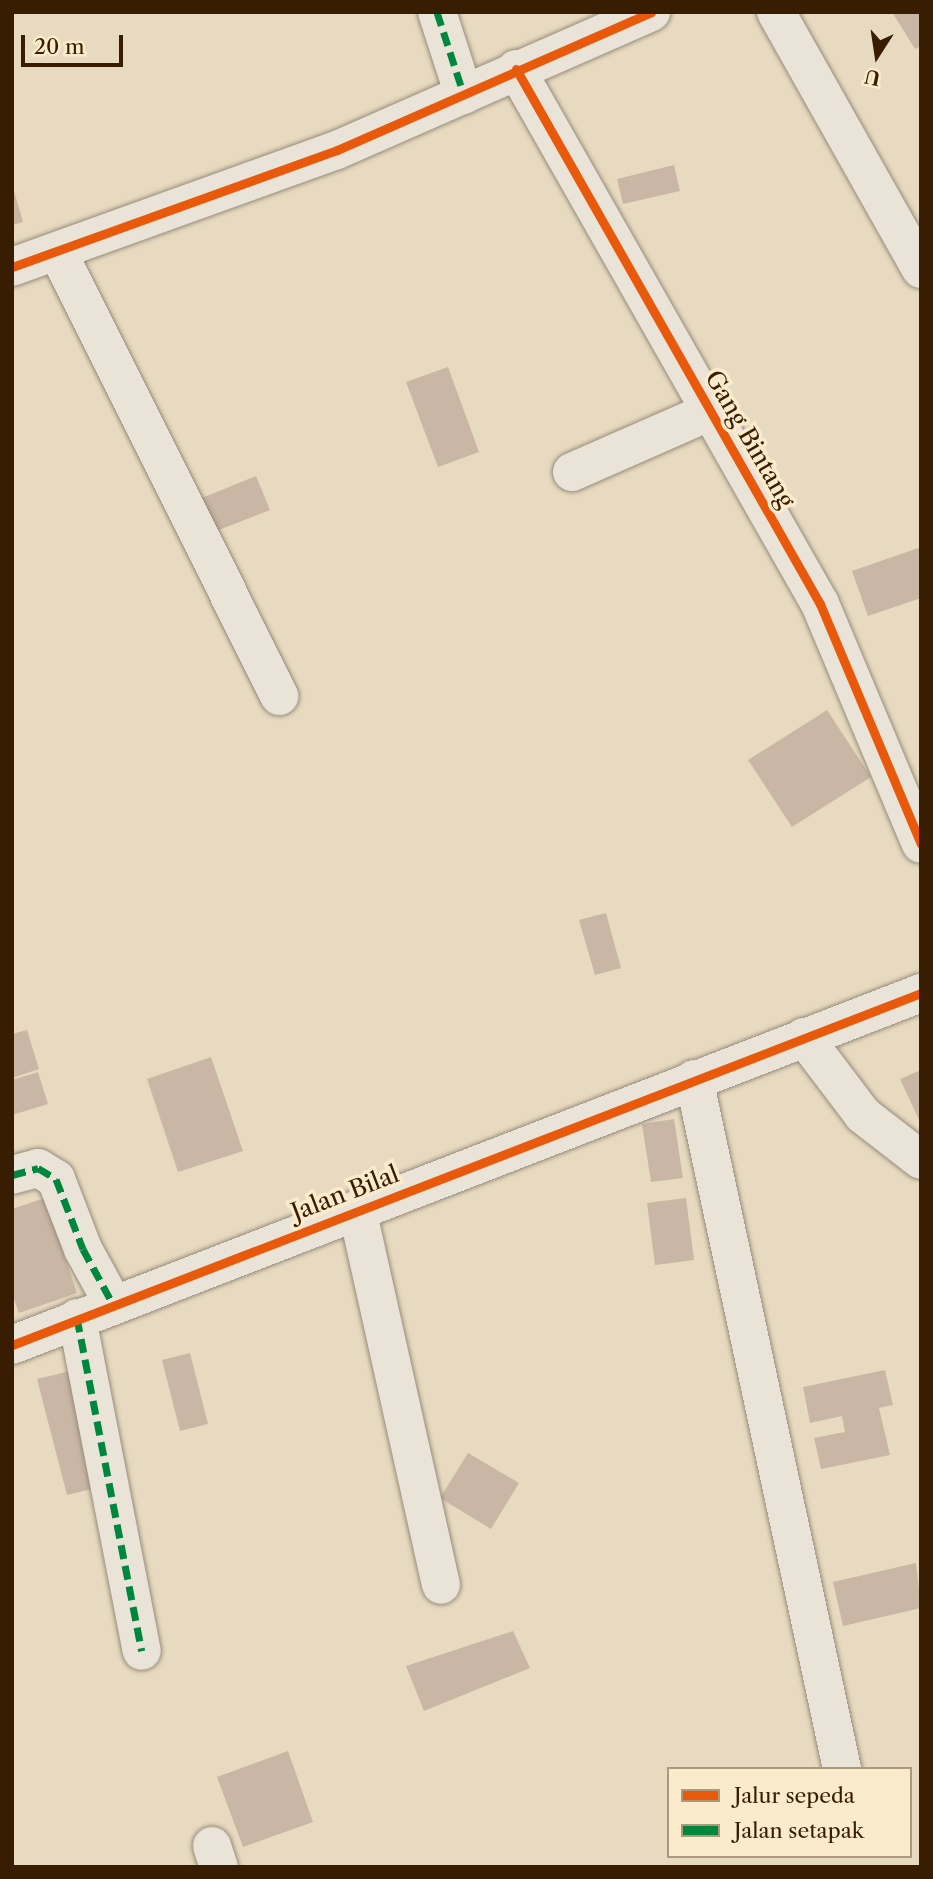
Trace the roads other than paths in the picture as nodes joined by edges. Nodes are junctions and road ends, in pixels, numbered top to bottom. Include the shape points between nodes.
1 (437, 12) edge
2 (651, 12) edge
3 (776, 12) edge
4 (516, 69) junction
5 (464, 95) junction
6 (60, 254) junction
7 (12, 267) edge
8 (921, 269) edge
9 (711, 411) junction
10 (572, 472) dead end
11 (279, 696) dead end
12 (921, 844) edge
13 (921, 993) edge
14 (804, 1037) junction
15 (694, 1079) junction
16 (921, 1160) edge
17 (12, 1175) edge
18 (357, 1209) junction
19 (113, 1304) junction
20 (77, 1318) junction
21 (12, 1345) edge
22 (441, 1585) dead end
23 (142, 1651) dead end
24 (842, 1767) edge

1 - 5 street
2 - 4 street
3 - 8 street
4 - 5 street
4 - 9 street, Gang Bintang
5 - 6 street via 337,150
6 - 7 street
6 - 11 street
9 - 10 street
9 - 12 street, Gang Bintang via 820,604
13 - 14 street, Jalan Bilal
14 - 15 street, Jalan Bilal
14 - 16 street via 863,1115
15 - 18 street, Jalan Bilal
15 - 24 street
17 - 19 street via 38,1168 56,1180 83,1249
18 - 19 street, Jalan Bilal
18 - 22 street
19 - 20 street, Jalan Bilal
20 - 21 street, Jalan Bilal
20 - 23 street

